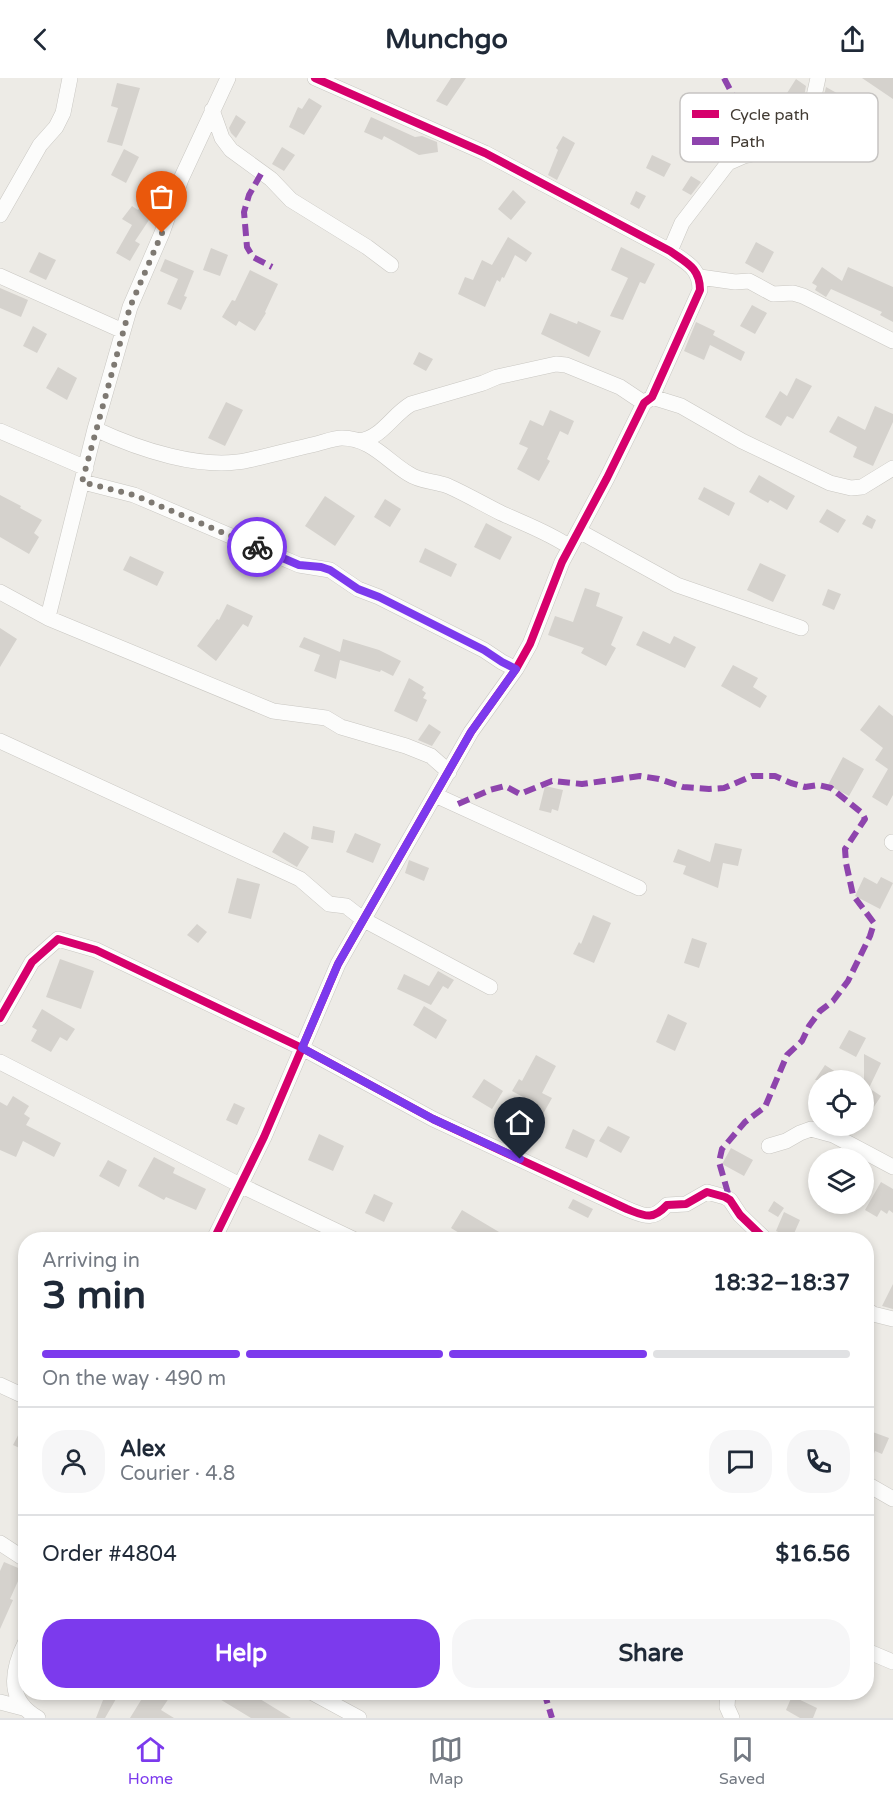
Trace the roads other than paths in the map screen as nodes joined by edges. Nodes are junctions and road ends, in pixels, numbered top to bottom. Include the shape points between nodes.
1 (69, 78) edge
2 (228, 78) edge
3 (315, 78) edge
4 (818, 78) edge
5 (815, 93) edge
6 (212, 110) junction
7 (730, 162) edge
8 (0, 215) edge
9 (670, 251) junction
10 (391, 266) dead end
11 (0, 276) edge
12 (700, 277) junction
13 (123, 331) junction
14 (893, 340) edge
15 (648, 400) junction
16 (95, 429) junction
17 (0, 431) edge
18 (359, 441) junction
19 (893, 468) edge
20 (84, 475) junction
21 (579, 531) junction
22 (570, 547) junction
23 (0, 592) edge
24 (48, 617) junction
25 (801, 628) dead end
26 (516, 669) junction
27 (0, 741) edge
28 (448, 772) junction
29 (435, 795) junction
30 (639, 888) dead end
31 (364, 920) junction
32 (490, 987) dead end
33 (0, 1018) edge
34 (302, 1048) junction
35 (0, 1062) edge
36 (769, 1146) dead end
37 (893, 1167) edge
38 (240, 1185) junction
39 (217, 1232) edge
40 (338, 1232) edge
41 (758, 1232) edge
42 (874, 1314) edge
43 (893, 1319) edge
44 (0, 1385) edge
45 (18, 1393) edge
46 (874, 1488) edge
47 (893, 1499) edge
48 (0, 1543) edge
49 (18, 1555) edge
50 (874, 1654) edge
51 (893, 1662) edge
52 (18, 1664) edge
53 (326, 1700) edge
54 (727, 1700) edge
55 (0, 1702) edge
56 (23, 1708) junction
57 (38, 1718) edge
58 (359, 1718) edge
59 (732, 1718) edge

1 - 8 street via 63,113 56,127 40,145
2 - 6 street
3 - 9 street via 485,153
4 - 5 street
6 - 10 street via 231,150 291,200
6 - 13 street
7 - 9 street via 682,223
9 - 12 street via 691,265
11 - 13 street
12 - 14 street via 749,281 772,294 803,296
12 - 15 street via 700,290
13 - 16 street
15 - 18 street via 556,364 497,377 411,404 370,440
15 - 19 street via 681,406 726,433 830,483 862,487
15 - 21 street
16 - 18 street via 196,461 246,461 341,438
16 - 20 street
17 - 20 street
18 - 22 street via 385,454 412,477 466,494
20 - 24 street
20 - 26 street via 299,565 330,570 358,589
21 - 22 street
21 - 25 street via 677,585
22 - 26 street
23 - 24 street
24 - 28 street via 273,711 326,717 341,727 406,746 431,756
26 - 28 street
27 - 31 street via 300,879 329,904 346,906
28 - 29 street
29 - 30 street
29 - 31 street
31 - 32 street
31 - 34 street via 338,964
33 - 34 street via 32,962 58,939 96,951
34 - 38 street
34 - 41 street via 433,1119 627,1209 647,1217 658,1214 666,1205 686,1204 707,1192 714,1193 730,1200
35 - 38 street
36 - 37 street via 811,1129 833,1135
38 - 39 street
38 - 40 street
42 - 43 street
44 - 45 street
46 - 47 street
48 - 49 street
50 - 51 street
52 - 56 street via 13,1678
53 - 58 street
54 - 59 street
55 - 56 street
56 - 57 street

